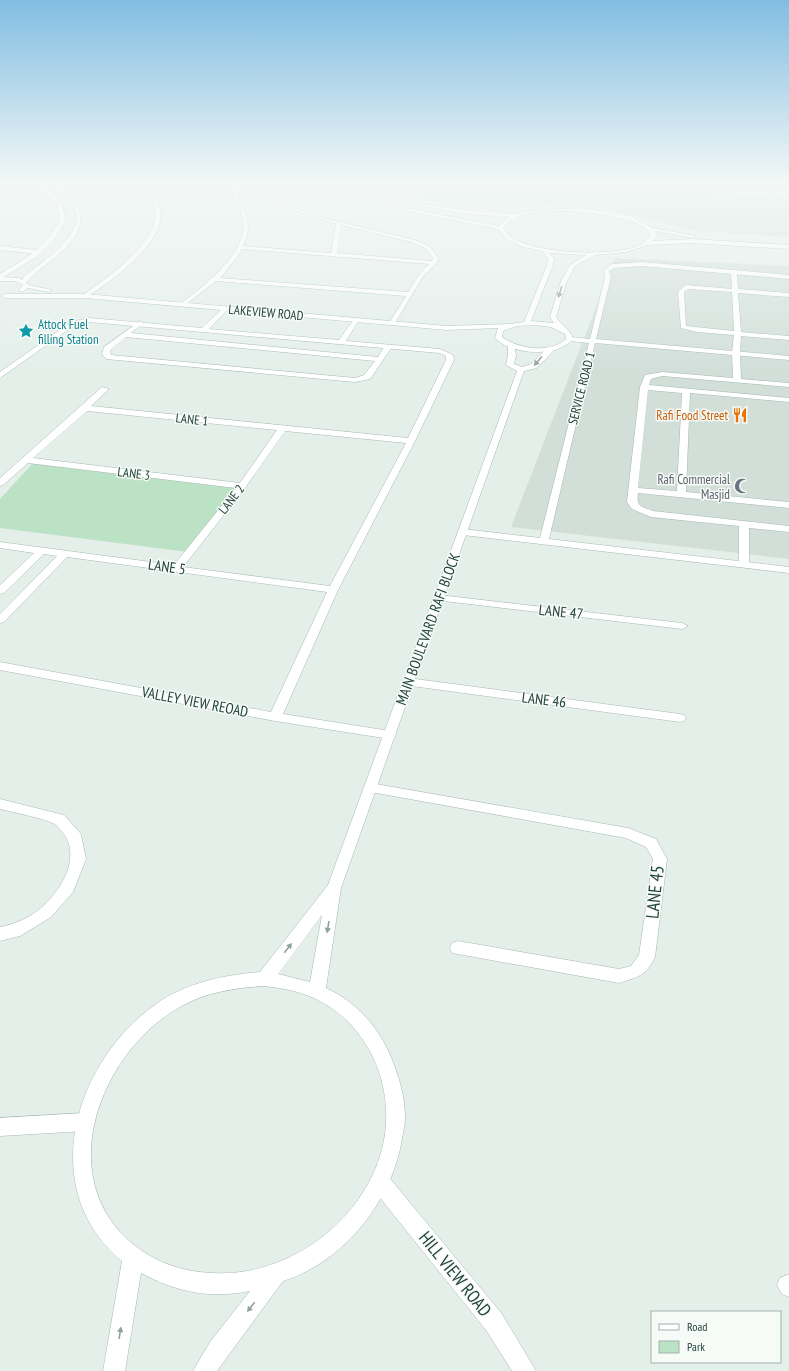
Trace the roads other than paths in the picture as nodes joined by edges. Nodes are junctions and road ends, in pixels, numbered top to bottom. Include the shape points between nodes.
1 (46, 245) edge
2 (66, 245) edge
3 (146, 245) edge
4 (336, 245) edge
5 (422, 245) edge
6 (526, 245) edge
7 (642, 245) edge
8 (756, 245) edge
9 (239, 247) joint
10 (789, 247) edge
11 (0, 248) edge
12 (544, 250) junction
13 (38, 252) junction
14 (594, 254) junction
15 (334, 255) junction
16 (434, 263) junction
17 (734, 272) junction
18 (789, 277) edge
19 (0, 278) edge
20 (214, 279) junction
21 (25, 284) junction
22 (735, 291) junction
23 (409, 294) junction
24 (789, 295) edge
25 (3, 296) edge
26 (85, 296) junction
27 (182, 305) junction
28 (226, 308) junction
29 (356, 320) junction
30 (140, 323) junction
31 (392, 323) junction
32 (527, 323) junction
33 (507, 326) junction
34 (448, 328) junction
35 (560, 328) junction
36 (204, 330) junction
37 (738, 334) junction
38 (125, 335) junction
39 (491, 336) junction
40 (789, 338) edge
41 (570, 339) junction
42 (593, 341) junction
43 (341, 343) junction
44 (510, 345) junction
45 (388, 347) junction
46 (552, 348) junction
47 (736, 353) junction
48 (789, 358) edge
49 (380, 359) junction
50 (521, 370) junction
51 (1, 374) edge
52 (737, 380) junction
53 (789, 385) edge
54 (644, 387) junction
55 (105, 388) dead end
56 (686, 391) junction
57 (789, 400) edge
58 (789, 404) edge
59 (85, 408) junction
60 (283, 428) junction
61 (411, 441) junction
62 (26, 460) junction
63 (0, 483) edge
64 (242, 486) junction
65 (633, 490) junction
66 (681, 494) junction
67 (789, 505) edge
68 (744, 524) junction
69 (789, 529) edge
70 (463, 532) junction
71 (544, 541) junction
72 (0, 545) edge
73 (41, 551) junction
74 (64, 554) junction
75 (744, 564) junction
76 (177, 568) junction
77 (789, 570) edge
78 (333, 590) junction
79 (0, 591) edge
80 (439, 598) junction
81 (0, 620) edge
82 (682, 626) dead end
83 (0, 666) edge
84 (408, 682) junction
85 (275, 717) junction
86 (680, 718) dead end
87 (390, 735) junction
88 (370, 788) junction
89 (0, 804) edge
90 (334, 888) junction
91 (0, 934) edge
92 (458, 948) dead end
93 (264, 979) junction
94 (317, 991) junction
95 (85, 1122) junction
96 (0, 1127) edge
97 (380, 1182) junction
98 (133, 1257) junction
99 (275, 1276) junction
100 (114, 1371) edge
101 (204, 1371) edge
102 (525, 1371) edge

1 - 13 street
2 - 21 street via 26,277
3 - 26 street via 114,275
4 - 15 street
5 - 16 street via 436,258
6 - 12 street
7 - 14 street via 627,250
8 - 10 street
9 - 15 street
9 - 20 street via 226,268
11 - 13 street
12 - 14 street
12 - 32 street via 551,258 550,265
13 - 19 street
14 -> 35 street via 573,266 564,281 553,317
15 - 16 street
16 - 23 street via 422,274
17 - 18 street
17 - 22 street
17 - 42 street, SERVICE ROAD 1 via 642,264 612,266 606,271 608,277
19 - 21 street via 17,280
20 - 23 street
20 - 27 street
21 - 25 street via 21,292
21 - 26 street
22 - 24 street
22 - 37 street
22 - 37 street via 686,287 682,289 682,323 684,327 697,330
23 - 31 street
25 - 26 street
26 - 27 street, LAKEVIEW ROAD
27 - 28 street, LAKEVIEW ROAD
28 - 29 street, LAKEVIEW ROAD
28 - 36 street
29 - 31 street, LAKEVIEW ROAD
29 - 43 street
30 - 36 street
30 - 38 street
30 - 51 street via 89,320 73,323
31 - 34 street, LAKEVIEW ROAD
32 - 33 street
32 - 35 street
33 - 34 street
33 - 39 street
34 - 39 street
35 - 41 street via 568,333
36 - 43 street
37 - 40 street
37 - 47 street
38 - 49 street
38 - 49 street via 107,349 106,354 110,357 355,380 367,377
39 - 44 street
41 - 42 street
41 - 46 street
42 - 47 street
42 - 71 street, SERVICE ROAD 1
43 - 45 street
44 - 46 street via 534,350
44 - 50 street via 510,365
45 - 49 street
45 - 61 street via 440,351 449,355 450,360
46 -> 50 street via 534,366
47 - 48 street
47 - 52 street
50 - 70 street, MAIN BOULEVARD RAFI BLOCK
52 - 53 street
52 - 54 street via 662,374 648,377
54 - 56 street
54 - 65 street
55 - 59 street
56 - 57 street
56 - 66 street
57 - 58 street
59 - 60 street, LANE 1
59 - 62 street
60 - 61 street, LANE 1
60 - 64 street, LANE 2
61 - 78 street
62 - 63 street
62 - 64 street, LANE 3
64 - 76 street, LANE 2
65 - 66 street
65 - 68 street via 632,502 635,507 651,514
66 - 67 street
68 - 69 street
68 - 75 street
70 - 71 street
70 - 80 street, MAIN BOULEVARD RAFI BLOCK
71 - 75 street
72 - 73 street, LANE 5
73 - 74 street, LANE 5
73 - 79 street
74 - 76 street, LANE 5
74 - 81 street
75 - 77 street
76 - 78 street, LANE 5
78 - 85 street
80 - 82 street, LANE 47
80 - 84 street, MAIN BOULEVARD RAFI BLOCK
83 - 85 street, VALLEY VIEW REOAD
84 - 86 street, LANE 46
84 - 87 street, MAIN BOULEVARD RAFI BLOCK
85 - 87 street, VALLEY VIEW REOAD
87 - 88 street, MAIN BOULEVARD RAFI BLOCK
88 - 90 street, MAIN BOULEVARD RAFI BLOCK
88 - 92 street, LANE 45 via 628,833 651,843 660,859 647,957 636,971 619,976
89 - 91 street via 60,819 74,834 79,859 68,888 46,912 14,931
93 -> 90 street
90 -> 94 street
93 - 94 street via 291,983
93 - 95 street via 212,985 164,1008 141,1025 105,1068 93,1094
94 - 97 street via 355,1016 382,1054 391,1077 395,1102 395,1128 390,1155
95 - 96 street
95 - 98 street via 82,1165 92,1206 111,1236
97 - 99 street via 355,1221 338,1238 298,1267
97 - 102 street, HILL VIEW ROAD via 494,1322
98 - 99 street via 175,1279 224,1286
100 -> 98 street
99 -> 101 street

